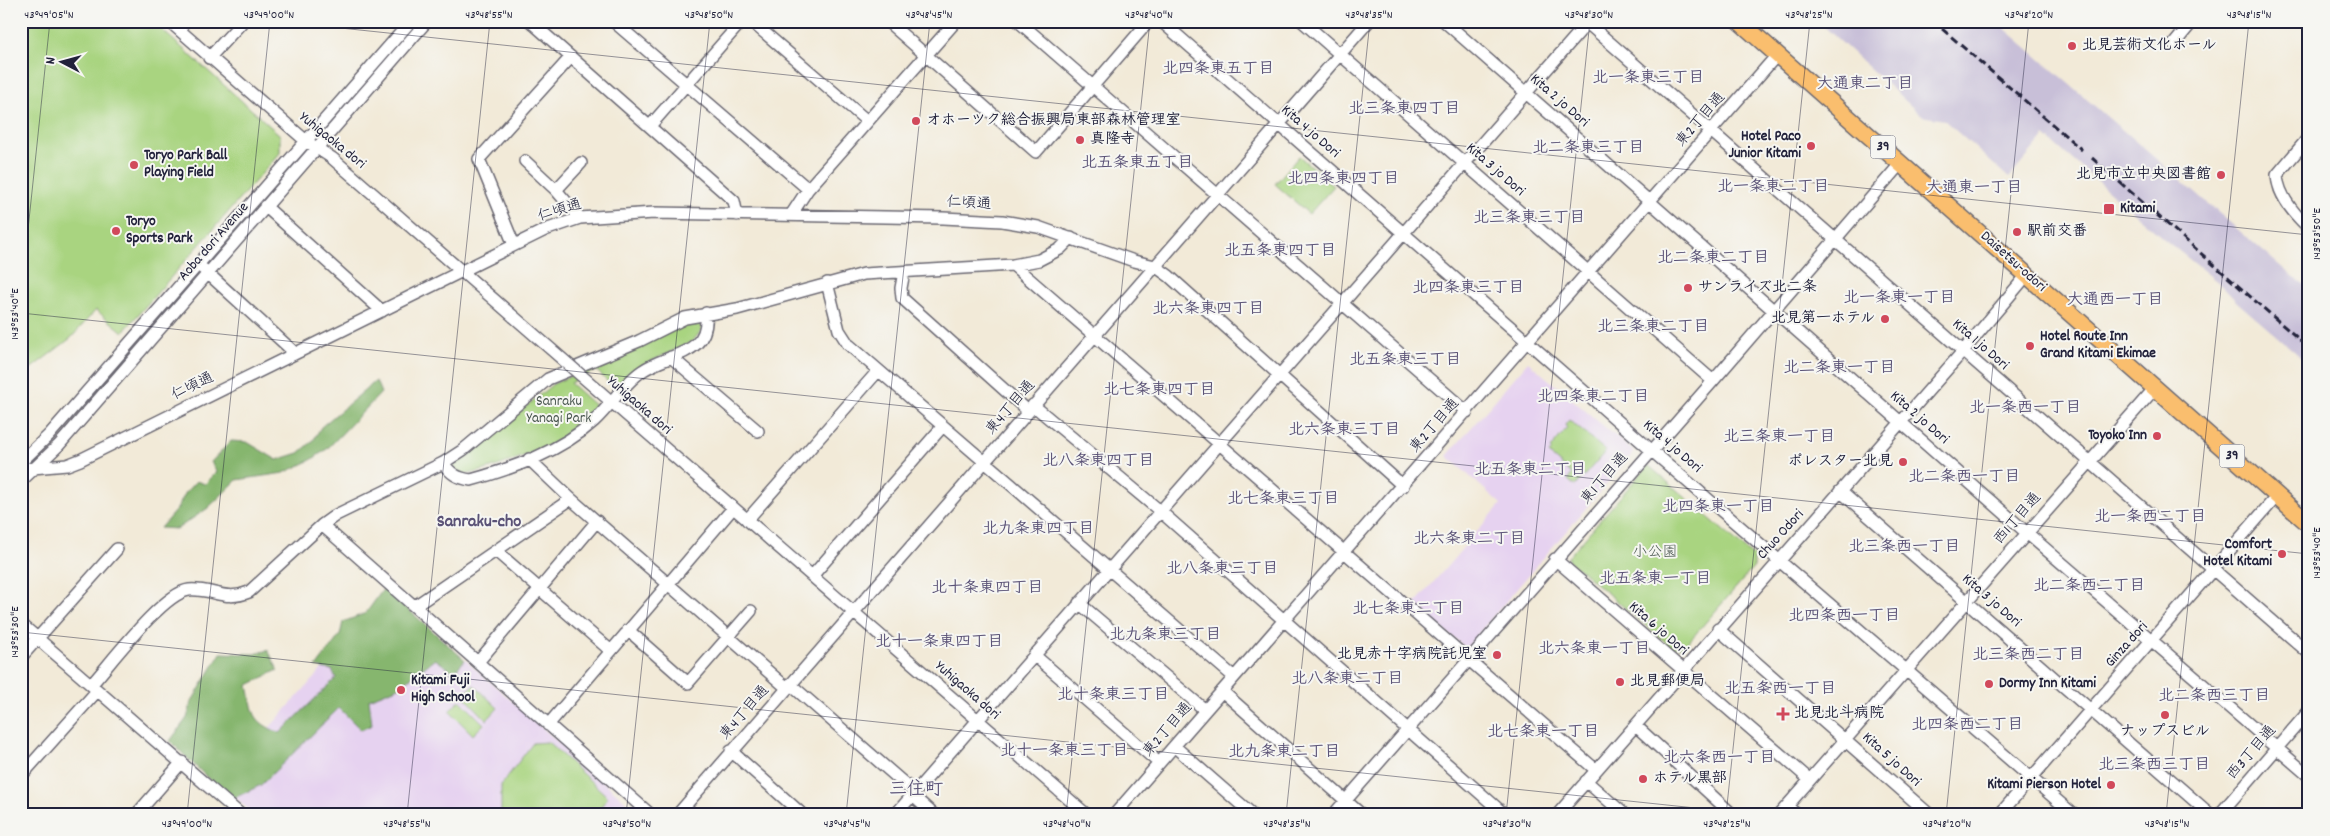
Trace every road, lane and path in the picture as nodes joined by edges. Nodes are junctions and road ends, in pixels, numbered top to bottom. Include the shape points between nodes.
1 (169, 21) edge
2 (243, 21) edge
3 (410, 21) edge
4 (427, 21) edge
5 (530, 21) edge
6 (613, 21) edge
7 (742, 21) edge
8 (751, 21) edge
9 (887, 21) edge
10 (956, 21) edge
11 (1018, 21) edge
12 (1149, 21) edge
13 (1161, 21) edge
14 (1302, 21) edge
15 (1369, 21) edge
16 (1444, 21) edge
17 (1738, 21) edge
18 (2193, 21) edge
19 (1587, 22) edge
20 (2174, 44) dead end
21 (1339, 54) junction
22 (925, 55) junction
23 (1777, 55) junction
24 (571, 57) junction
25 (210, 58) junction
26 (686, 85) junction
27 (1093, 87) junction
28 (1526, 93) junction
29 (867, 121) junction
30 (1279, 125) junction
31 (650, 126) junction
32 (1711, 132) junction
33 (2309, 137) edge
34 (306, 141) junction
35 (318, 148) junction
36 (525, 160) dead end
37 (1901, 162) junction
38 (581, 163) dead end
39 (1464, 163) junction
40 (808, 189) junction
41 (556, 190) junction
42 (1217, 195) junction
43 (1651, 201) junction
44 (265, 206) junction
45 (736, 215) junction
46 (790, 215) junction
47 (580, 218) junction
48 (2309, 228) edge
49 (1403, 232) junction
50 (1071, 238) junction
51 (1835, 240) junction
52 (514, 245) junction
53 (1013, 265) junction
54 (1155, 266) junction
55 (202, 268) junction
56 (460, 271) junction
57 (1589, 271) junction
58 (904, 272) junction
59 (2027, 275) junction
60 (827, 283) junction
61 (1343, 303) junction
62 (382, 310) junction
63 (1774, 310) junction
64 (706, 314) junction
65 (1095, 335) junction
66 (1528, 342) junction
67 (1964, 350) junction
68 (295, 353) junction
69 (671, 357) junction
70 (878, 371) junction
71 (1280, 374) junction
72 (1713, 381) junction
73 (2155, 388) junction
74 (612, 402) junction
75 (1030, 408) junction
76 (1467, 412) junction
77 (1901, 422) junction
78 (943, 426) junction
79 (758, 431) dead end
80 (1220, 443) junction
81 (1651, 450) junction
82 (529, 459) junction
83 (985, 460) junction
84 (2088, 461) junction
85 (21, 462) edge
86 (443, 463) junction
87 (34, 468) junction
88 (21, 469) edge
89 (21, 480) edge
90 (1403, 486) junction
91 (1840, 491) junction
92 (2277, 496) junction
93 (571, 499) junction
94 (733, 508) junction
95 (1160, 511) junction
96 (747, 520) junction
97 (597, 521) junction
98 (2309, 524) edge
99 (322, 525) junction
100 (2027, 533) junction
101 (117, 549) dead end
102 (496, 551) junction
103 (1344, 552) junction
104 (1555, 559) junction
105 (1779, 560) junction
106 (1109, 567) junction
107 (2214, 568) junction
108 (813, 575) junction
109 (669, 583) junction
110 (539, 588) junction
111 (1967, 600) junction
112 (1079, 603) junction
113 (415, 606) junction
114 (751, 611) dead end
115 (854, 611) junction
116 (1284, 621) junction
117 (21, 624) edge
118 (1718, 629) junction
119 (628, 630) junction
120 (729, 636) junction
121 (37, 638) junction
122 (2152, 640) junction
123 (611, 651) junction
124 (2309, 653) edge
125 (1034, 655) junction
126 (21, 657) edge
127 (1468, 659) junction
128 (478, 662) junction
129 (1684, 670) junction
130 (1905, 670) junction
131 (1234, 677) junction
132 (789, 686) junction
133 (94, 688) junction
134 (1222, 691) junction
135 (2090, 709) junction
136 (1205, 710) junction
137 (2309, 711) edge
138 (978, 721) junction
139 (548, 725) junction
140 (1636, 726) junction
141 (1407, 728) junction
142 (1846, 739) junction
143 (1174, 746) junction
144 (2276, 748) junction
145 (731, 752) junction
146 (182, 762) junction
147 (1159, 763) junction
148 (1596, 770) junction
149 (21, 776) edge
150 (2309, 776) edge
151 (2031, 777) junction
152 (1810, 780) junction
153 (1586, 781) junction
154 (913, 794) junction
155 (1345, 800) junction
156 (1783, 810) edge
157 (235, 813) edge
158 (136, 815) edge
159 (651, 815) edge
160 (677, 815) edge
161 (803, 815) edge
162 (895, 815) edge
163 (934, 815) edge
164 (1087, 815) edge
165 (1114, 815) edge
166 (1253, 815) edge
167 (1333, 815) edge
168 (1362, 815) edge
169 (1505, 815) edge
170 (1557, 815) edge
171 (1625, 815) edge
172 (1733, 815) edge
173 (1797, 815) edge
174 (1930, 815) edge
175 (1999, 815) edge
176 (2074, 815) edge
177 (2211, 815) edge
178 (2219, 815) edge

1 - 25 street, Yuhigaoka dori
2 - 25 street
3 - 34 street, Aoba dori Avenue
4 - 35 street, Aoba dori Avenue
5 - 24 street
6 - 26 street
7 - 26 street
8 - 29 street
9 - 22 street
10 - 22 street
11 - 27 street
12 - 27 street
13 - 30 street, Kita 4 jo Dori
14 - 21 street, Kita 3 jo Dori
15 - 21 street, 東4丁目通
16 - 28 street, Kita 2 jo Dori
17 - 23 highway, Daisetsu-odori / 39
18 - 20 street
19 - 28 street
19 - 32 street, Kita 1 jo Dori
21 - 30 street, 東4丁目通
21 - 39 street, Kita 3 jo Dori
22 - 27 street via 1036,152
22 - 29 street
23 - 32 street, 東2丁目通
23 - 37 highway, Daisetsu-odori / 39
24 - 31 street
24 - 52 street via 479,159
25 - 34 street, Yuhigaoka dori
26 - 31 street
26 - 40 street
27 - 42 street
28 - 39 street
28 - 43 street, Kita 2 jo Dori
29 - 40 street
30 - 42 street, 東4丁目通
30 - 49 street, Kita 4 jo Dori
31 - 45 street via 734,201
32 - 43 street, 東2丁目通
32 - 51 street, Kita 1 jo Dori
33 - 48 street via 2277,175 2277,182 2292,213
34 - 35 street, Yuhigaoka dori
34 - 55 street, Aoba dori Avenue
35 - 44 street, Aoba dori Avenue
35 - 56 street, Yuhigaoka dori
36 - 41 street
37 - 51 street, 東1丁目通
37 - 59 highway, Daisetsu-odori / 39
38 - 41 street
39 - 49 street
39 - 57 street, Kita 3 jo Dori
40 - 46 street
41 - 47 street
42 - 54 street, 東4丁目通
42 - 61 street
43 - 57 street, 東2丁目通
43 - 63 street, Kita 2 jo Dori
44 - 55 street, Aoba dori Avenue
44 - 62 street
45 - 46 street, 仁頃通
45 - 47 street, 仁頃通 via 654,213
46 - 50 street, 仁頃通 via 1002,221 1038,227
47 - 52 street, 仁頃通
49 - 61 street
49 - 66 street, Kita 4 jo Dori
50 - 53 street via 1060,249 1038,260
50 - 54 street, 仁頃通
51 - 63 street, 東1丁目通
51 - 67 street, Kita 1 jo Dori
52 - 56 street, 仁頃通
53 - 58 street
53 - 65 street
54 - 65 street, 東4丁目通
54 - 71 street
55 - 68 street
55 - 85 street, Aoba dori Avenue
55 - 87 street, Aoba dori Avenue via 59,445
56 - 62 street, 仁頃通
56 - 74 street, Yuhigaoka dori, bridge
57 - 66 street, 東2丁目通
57 - 72 street, Kita 3 jo Dori
58 - 60 street via 864,274
58 - 75 street via 902,298
59 - 67 street, Chuo Odori
59 - 73 highway, Daisetsu-odori / 39
60 - 64 street via 737,309
60 - 70 street via 839,330 848,344
61 - 71 street
61 - 76 street
62 - 68 street, 仁頃通
63 - 72 street, 東1丁目通
63 - 77 street, Kita 2 jo Dori
64 - 69 street via 707,331 703,339
64 - 86 street via 685,318 548,379 491,428
65 - 75 street, 東4丁目通
65 - 80 street
66 - 76 street, 東2丁目通
66 - 81 street, Kita 4 jo Dori
67 - 77 street, Chuo Odori
67 - 84 street, Kita 1 jo Dori
68 - 87 street, 仁頃通 via 68,465
69 - 74 street via 643,370
69 - 79 street
70 - 78 street
70 - 96 street
71 - 80 street
71 - 90 street
72 - 81 street, 東1丁目通
73 - 84 street, 西1丁目通
73 - 92 highway, Daisetsu-odori / 39
74 - 82 street via 565,444
74 - 94 street, Yuhigaoka dori
75 - 83 street, 東4丁目通
75 - 95 street
76 - 90 street, 東2丁目通
77 - 91 street, Chuo Odori
77 - 100 street, Kita 2 jo Dori
78 - 83 street
78 - 108 street
80 - 95 street
80 - 103 street
81 - 104 street, 東1丁目通
81 - 105 street, Kita 4 jo Dori
82 - 86 street via 471,480 450,473
82 - 93 street
83 - 106 street
83 - 115 street, 東4丁目通
84 - 100 street, 西1丁目通
84 - 107 street, Kita 1 jo Dori
86 - 99 street via 336,515
87 - 88 street, 仁頃通
87 - 89 street, Aoba dori Avenue
90 - 103 street, 東2丁目通
91 - 105 street, Chuo Odori
91 - 111 street, Kita 3 jo Dori
92 - 98 highway, Daisetsu-odori / 39
92 - 107 street, Ginza dori
93 - 97 street
93 - 102 street
94 - 96 street, Yuhigaoka dori
94 - 109 street
95 - 106 street
95 - 116 street
96 - 108 street, Yuhigaoka dori
97 - 109 street
97 - 110 street
99 - 113 street
99 - 133 street via 249,592 237,597 189,590 169,599
100 - 111 street, 西1丁目通
100 - 122 street, Kita 2 jo Dori
101 - 121 street
102 - 110 street
102 - 113 street
103 - 116 street, 東2丁目通
103 - 127 street
104 - 127 street, 東1丁目通
104 - 129 street, Kita 6 jo Dori
105 - 118 street, Chuo Odori
105 - 130 street, Kita 4 jo Dori
106 - 112 street
106 - 131 street
107 - 122 street, Ginza dori
107 - 124 street, Kita 1 jo Dori
108 - 115 street, Yuhigaoka dori
109 - 119 street
109 - 120 street
110 - 123 street
110 - 128 street
111 - 130 street, 西1丁目通
111 - 135 street, Kita 3 jo Dori
112 - 125 street
112 - 136 street
113 - 128 street
114 - 120 street
115 - 132 street, 東4丁目通
115 - 138 street, Yuhigaoka dori
116 - 131 street, 東2丁目通
116 - 141 street
117 - 121 street
118 - 129 street, Chuo Odori
118 - 142 street, Kita 5 jo Dori
119 - 120 street via 688,683
119 - 123 street
120 - 132 street
121 - 126 street
121 - 133 street
122 - 135 street, Ginza dori
122 - 144 street, Kita 2 jo Dori
123 - 139 street
125 - 138 street
125 - 147 street
127 - 141 street, 東1丁目通
127 - 148 street
128 - 139 street
129 - 140 street, Chuo Odori
129 - 152 street, Kita 6 jo Dori
130 - 142 street, 西1丁目通
130 - 151 street, Kita 4 jo Dori
131 - 134 street, 東2丁目通
132 - 145 street, 東4丁目通
132 - 154 street
133 - 146 street
133 - 149 street
134 - 136 street, 東2丁目通
134 - 155 street
135 - 151 street, Ginza dori
135 - 177 street, Kita 3 jo Dori
136 - 143 street, 東2丁目通
137 - 144 street, 西3丁目通
138 - 154 street
138 - 164 street, Yuhigaoka dori
139 - 159 street
140 - 148 street, Chuo Odori
140 - 172 street
141 - 155 street, 東1丁目通
141 - 169 street
142 - 152 street, 西1丁目通
142 - 174 street, Kita 5 jo Dori
143 - 147 street, 東2丁目通
143 - 166 street
144 - 150 street, Kita 2 jo Dori
144 - 178 street, 西3丁目通
145 - 160 street, 東4丁目通
145 - 161 street
146 - 157 street
146 - 158 street
147 - 165 street, 東2丁目通
148 - 153 street, Chuo Odori
151 - 175 street, Ginza dori
151 - 176 street, Kita 4 jo Dori
152 - 156 street, 西1丁目通
153 - 170 street, Chuo Odori
153 - 171 street
154 - 162 street
154 - 163 street
155 - 167 street, 東1丁目通
155 - 168 street
156 - 173 street

